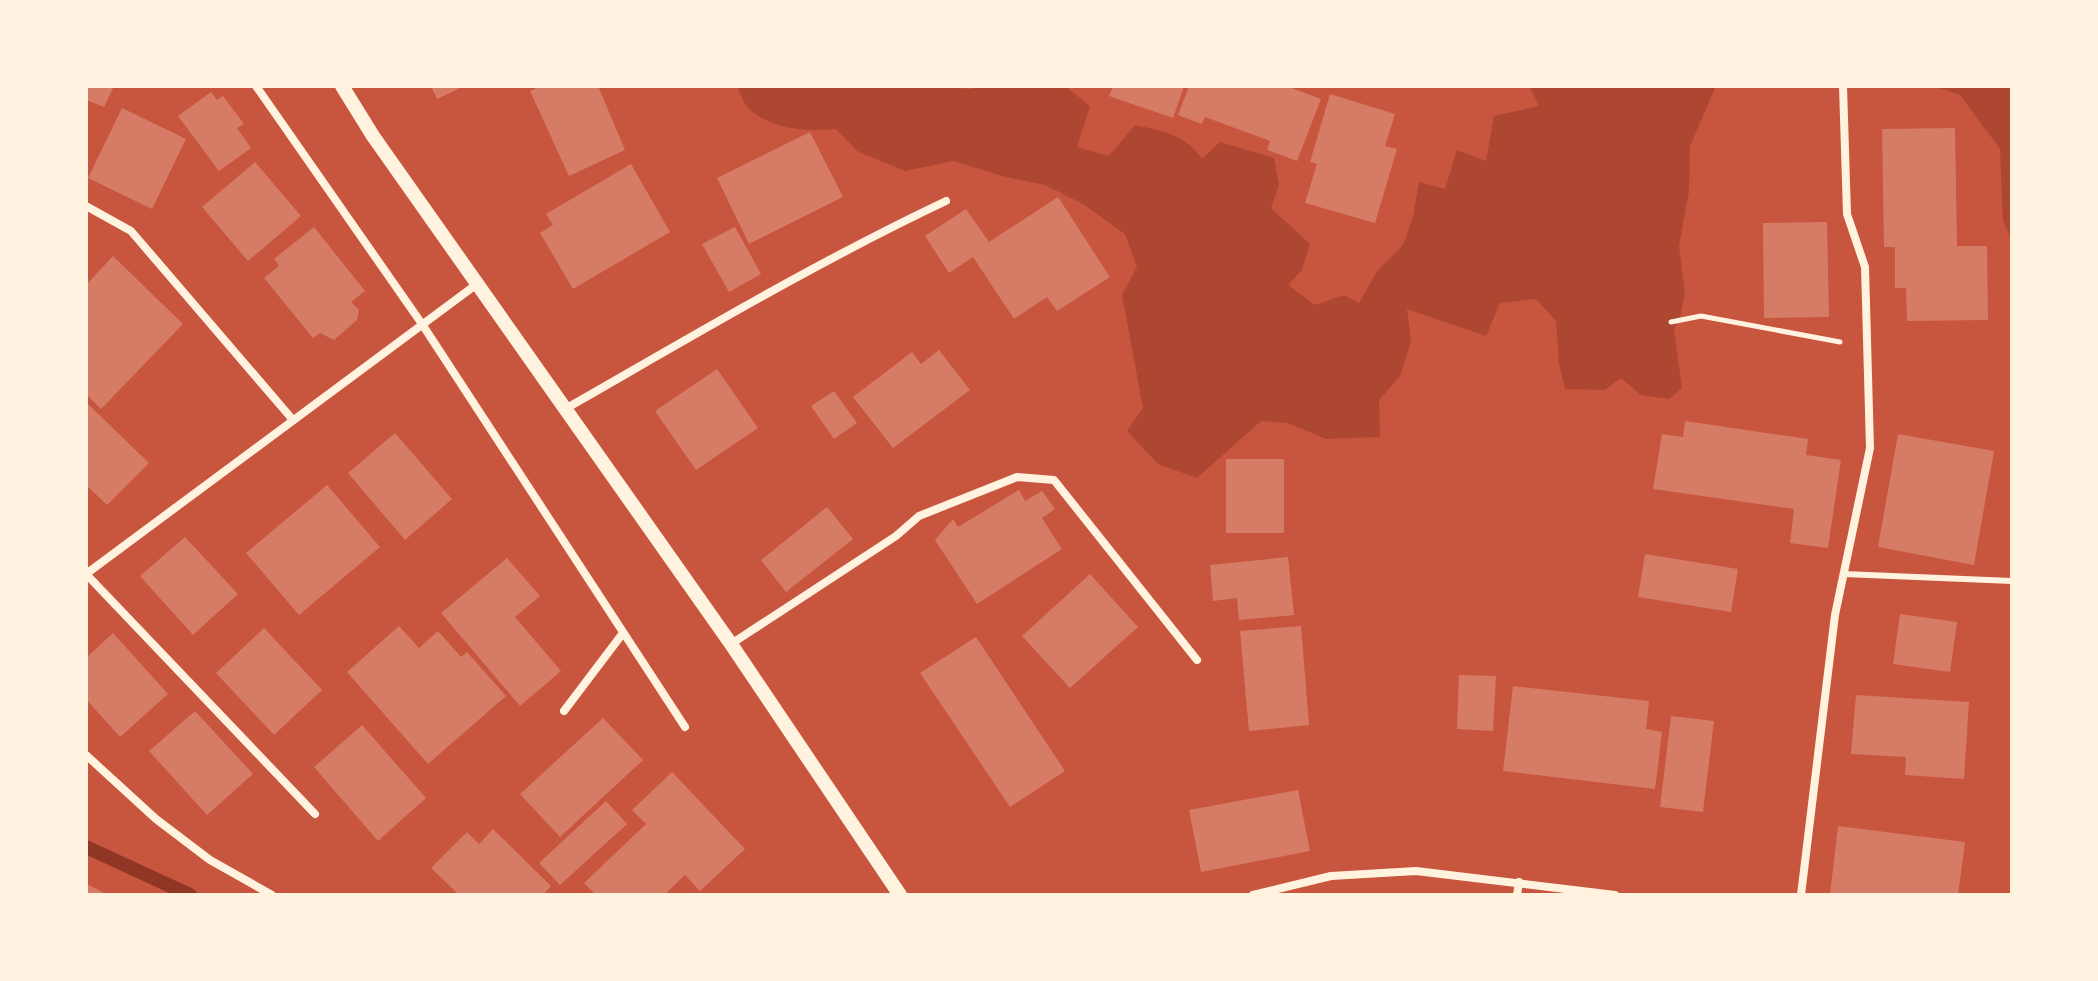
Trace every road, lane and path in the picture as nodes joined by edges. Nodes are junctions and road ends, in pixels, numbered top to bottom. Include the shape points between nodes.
1 (256, 86) edge
2 (342, 86) edge
3 (1843, 86) edge
4 (946, 201) dead end
5 (86, 206) edge
6 (477, 284) junction
7 (1671, 322) dead end
8 (422, 324) junction
9 (1868, 347) junction
10 (565, 409) junction
11 (293, 420) junction
12 (87, 574) edge
13 (1844, 574) junction
14 (2012, 581) edge
15 (623, 633) junction
16 (731, 644) junction
17 (1197, 660) dead end
18 (564, 711) dead end
19 (685, 727) dead end
20 (86, 755) edge
21 (315, 814) dead end
22 (1519, 882) junction
23 (272, 895) edge
24 (900, 895) edge
25 (1253, 895) edge
26 (1517, 895) edge
27 (1615, 895) edge
28 (1801, 895) edge

1 - 8 street
2 - 6 street
3 - 9 street via 1847,214 1865,267
4 - 10 street via 726,315
5 - 11 street via 131,231
6 - 8 street
6 - 10 street
7 - 9 path via 1701,316
8 - 11 street
8 - 15 street
9 - 13 street via 1870,448
10 - 16 street
11 - 12 street
12 - 21 street
13 - 14 lane
13 - 28 street
15 - 18 street
15 - 19 street
16 - 17 street via 919,516 1017,477 1054,480
16 - 24 street
20 - 23 street via 210,860
22 - 25 street via 1416,871 1331,876
22 - 26 street
22 - 27 street

